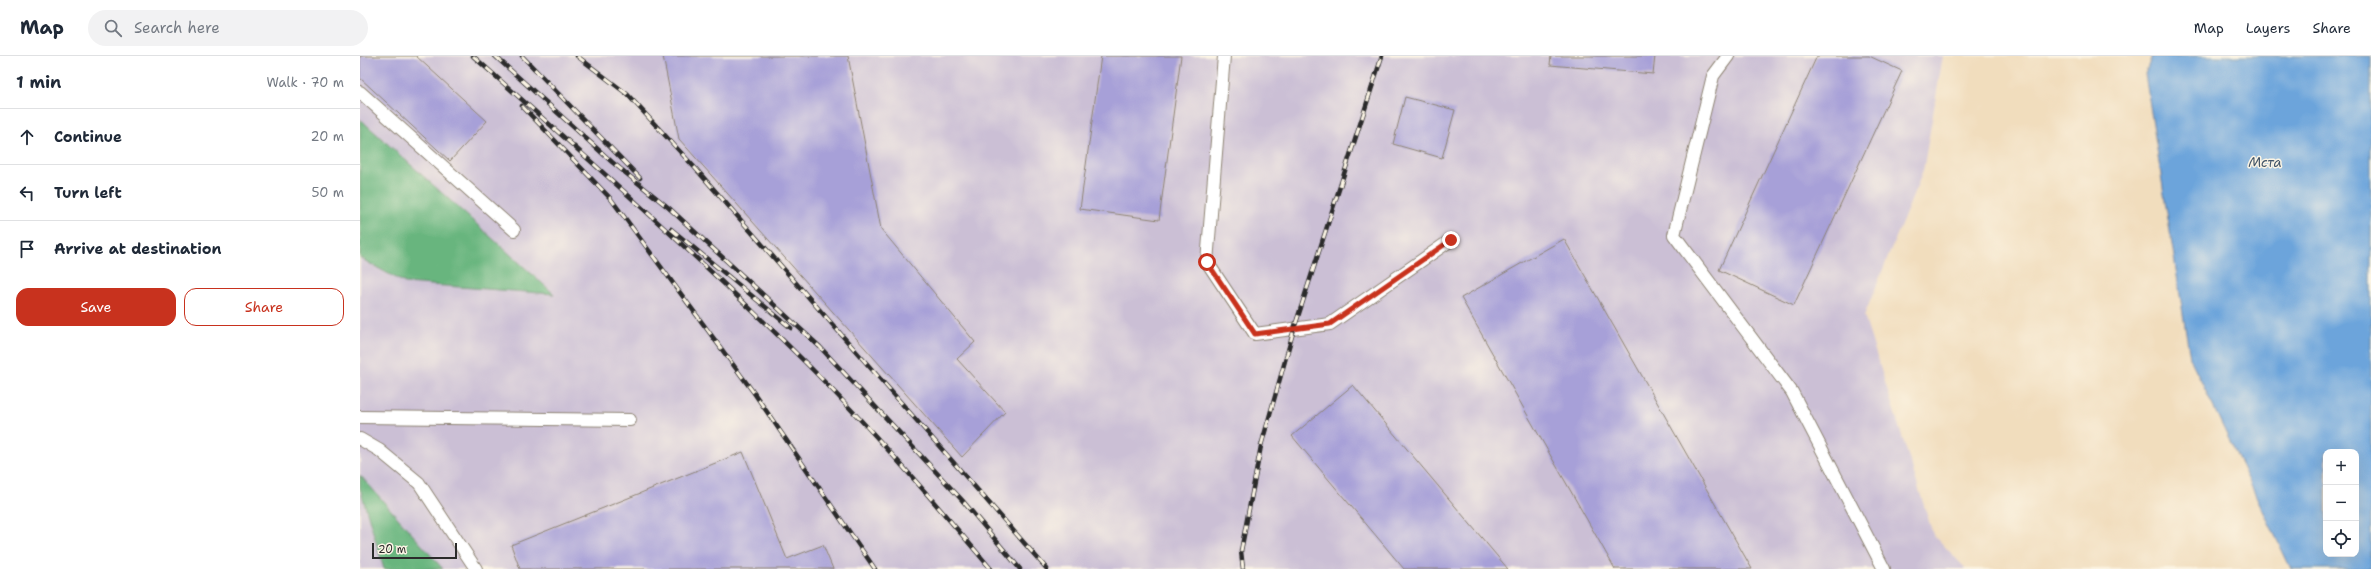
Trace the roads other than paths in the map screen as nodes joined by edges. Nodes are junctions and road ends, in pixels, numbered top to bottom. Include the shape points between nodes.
1 (1224, 56) edge
2 (1728, 56) edge
3 (360, 92) edge
4 (514, 230) dead end
5 (1451, 240) dead end
6 (360, 417) edge
7 (630, 420) dead end
8 (360, 439) edge
9 (476, 569) edge
10 (1884, 569) edge

1 - 5 lane via 1207,262 1255,334 1330,324
2 - 10 lane via 1712,76 1674,235 1792,392
3 - 4 lane
6 - 7 lane
8 - 9 lane via 379,450 419,483

